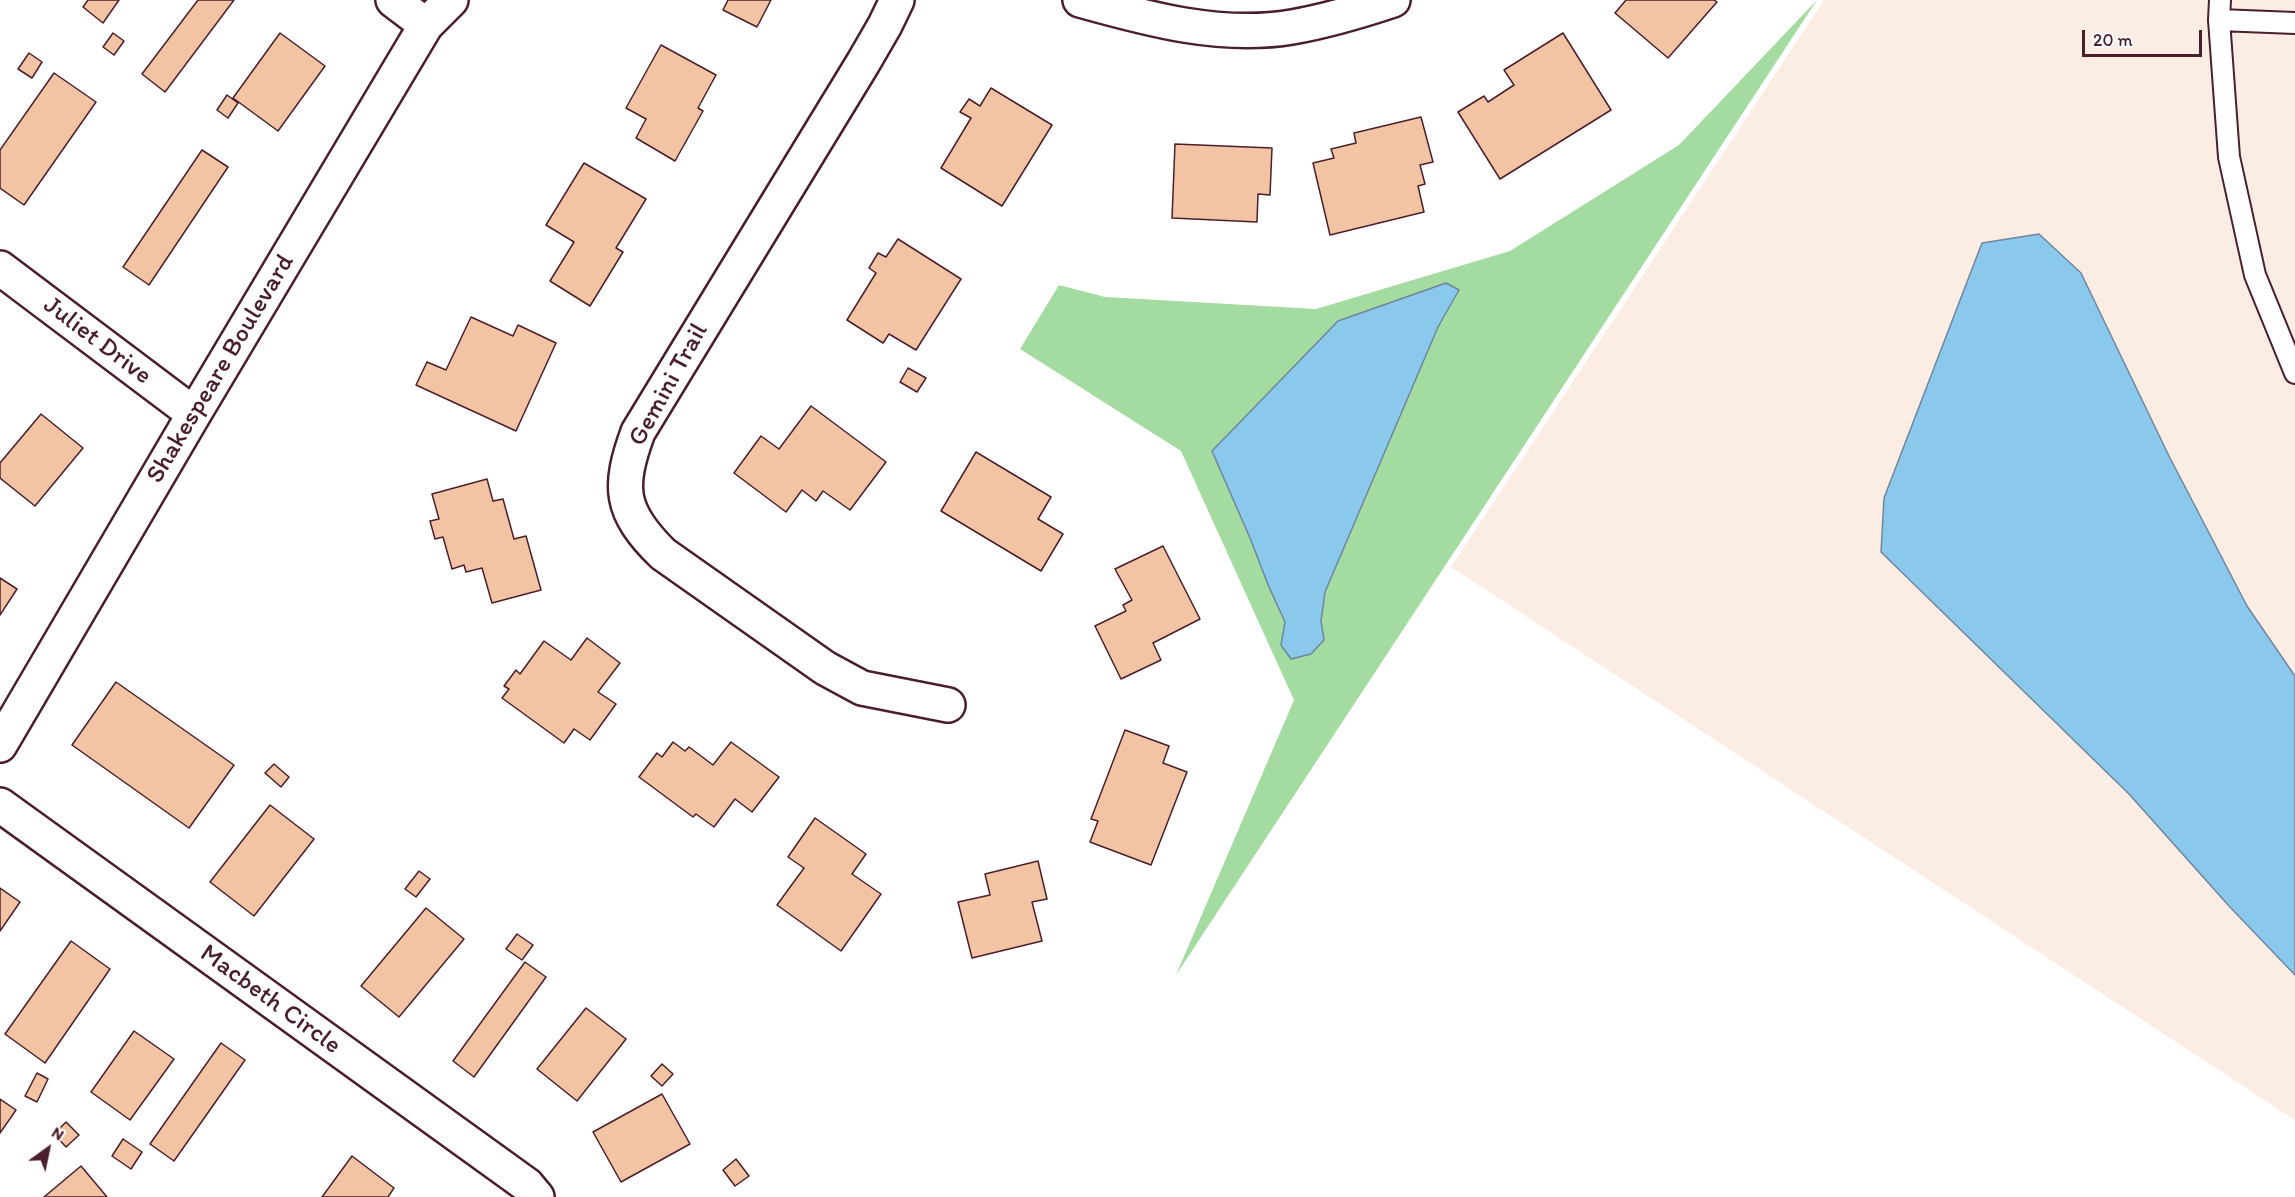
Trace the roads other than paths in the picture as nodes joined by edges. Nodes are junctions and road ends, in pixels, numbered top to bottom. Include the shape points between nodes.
1 (393, 0) edge
2 (451, 0) edge
3 (897, 0) edge
4 (1080, 0) edge
5 (1393, 0) edge
6 (2220, 0) edge
7 (2219, 20) junction
8 (2295, 23) edge
9 (426, 25) junction
10 (0, 268) edge
11 (2295, 373) edge
12 (194, 414) junction
13 (948, 705) dead end
14 (0, 745) edge
15 (0, 805) edge
16 (537, 1197) edge

1 - 9 street
2 - 9 street, Shakespeare Boulevard
3 - 13 street, Gemini Trail via 863,63 638,432 626,465 624,485 630,511 643,534 663,554 825,668 862,688
4 - 5 street via 1172,23 1249,29 1290,27
6 - 7 lane
7 - 8 lane
7 - 11 lane via 2229,157 2255,275
9 - 12 street, Shakespeare Boulevard
10 - 12 street, Juliet Drive
12 - 14 street, Shakespeare Boulevard
15 - 16 street, Macbeth Circle via 527,1185

